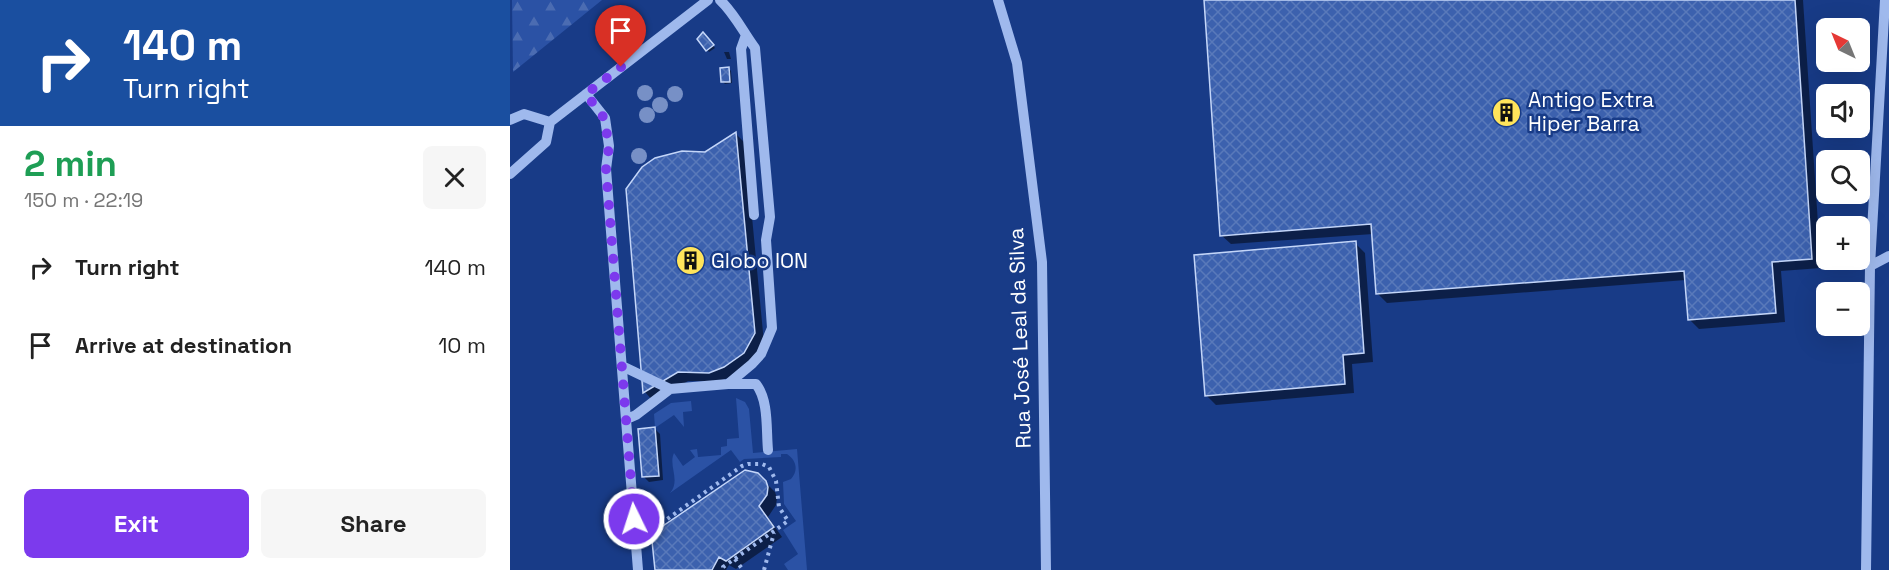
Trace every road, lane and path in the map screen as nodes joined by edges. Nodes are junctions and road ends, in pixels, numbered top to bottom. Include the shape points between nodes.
1 (708, 0) edge
2 (720, 0) edge
3 (998, 0) edge
4 (1885, 0) edge
5 (746, 35) junction
6 (586, 94) junction
7 (1880, 99) junction
8 (1889, 108) edge
9 (510, 120) edge
10 (550, 122) junction
11 (510, 174) edge
12 (754, 215) dead end
13 (1889, 256) edge
14 (1870, 266) joint
15 (1870, 270) edge
16 (622, 366) junction
17 (728, 384) junction
18 (670, 389) junction
19 (627, 419) junction
20 (768, 450) dead end
21 (774, 532) junction
22 (636, 541) junction
23 (735, 559) junction
24 (638, 570) edge
25 (723, 570) edge
26 (744, 570) edge
27 (764, 570) edge
28 (1046, 570) edge
29 (1866, 570) edge

1 - 6 street
2 - 5 street
3 - 28 street, Rua José Leal da Silva via 1017,63 1042,262
4 - 7 street
5 - 12 street via 741,50
5 - 17 street via 755,48 770,217 766,240 772,328 760,354
6 - 10 street
6 - 16 street via 604,118 609,146 606,169
7 - 8 street
7 - 14 street
9 - 10 street via 524,114
10 - 11 street via 546,142
13 - 14 street
15 - 29 street
16 - 18 street
16 - 19 street
17 - 18 street
17 - 20 street via 756,384 762,391
18 - 19 street
19 - 22 street
21 - 22 path via 788,521 779,507 776,481 769,467 748,464
21 - 23 path
21 - 27 path
22 - 24 street
23 - 25 path
23 - 26 path

